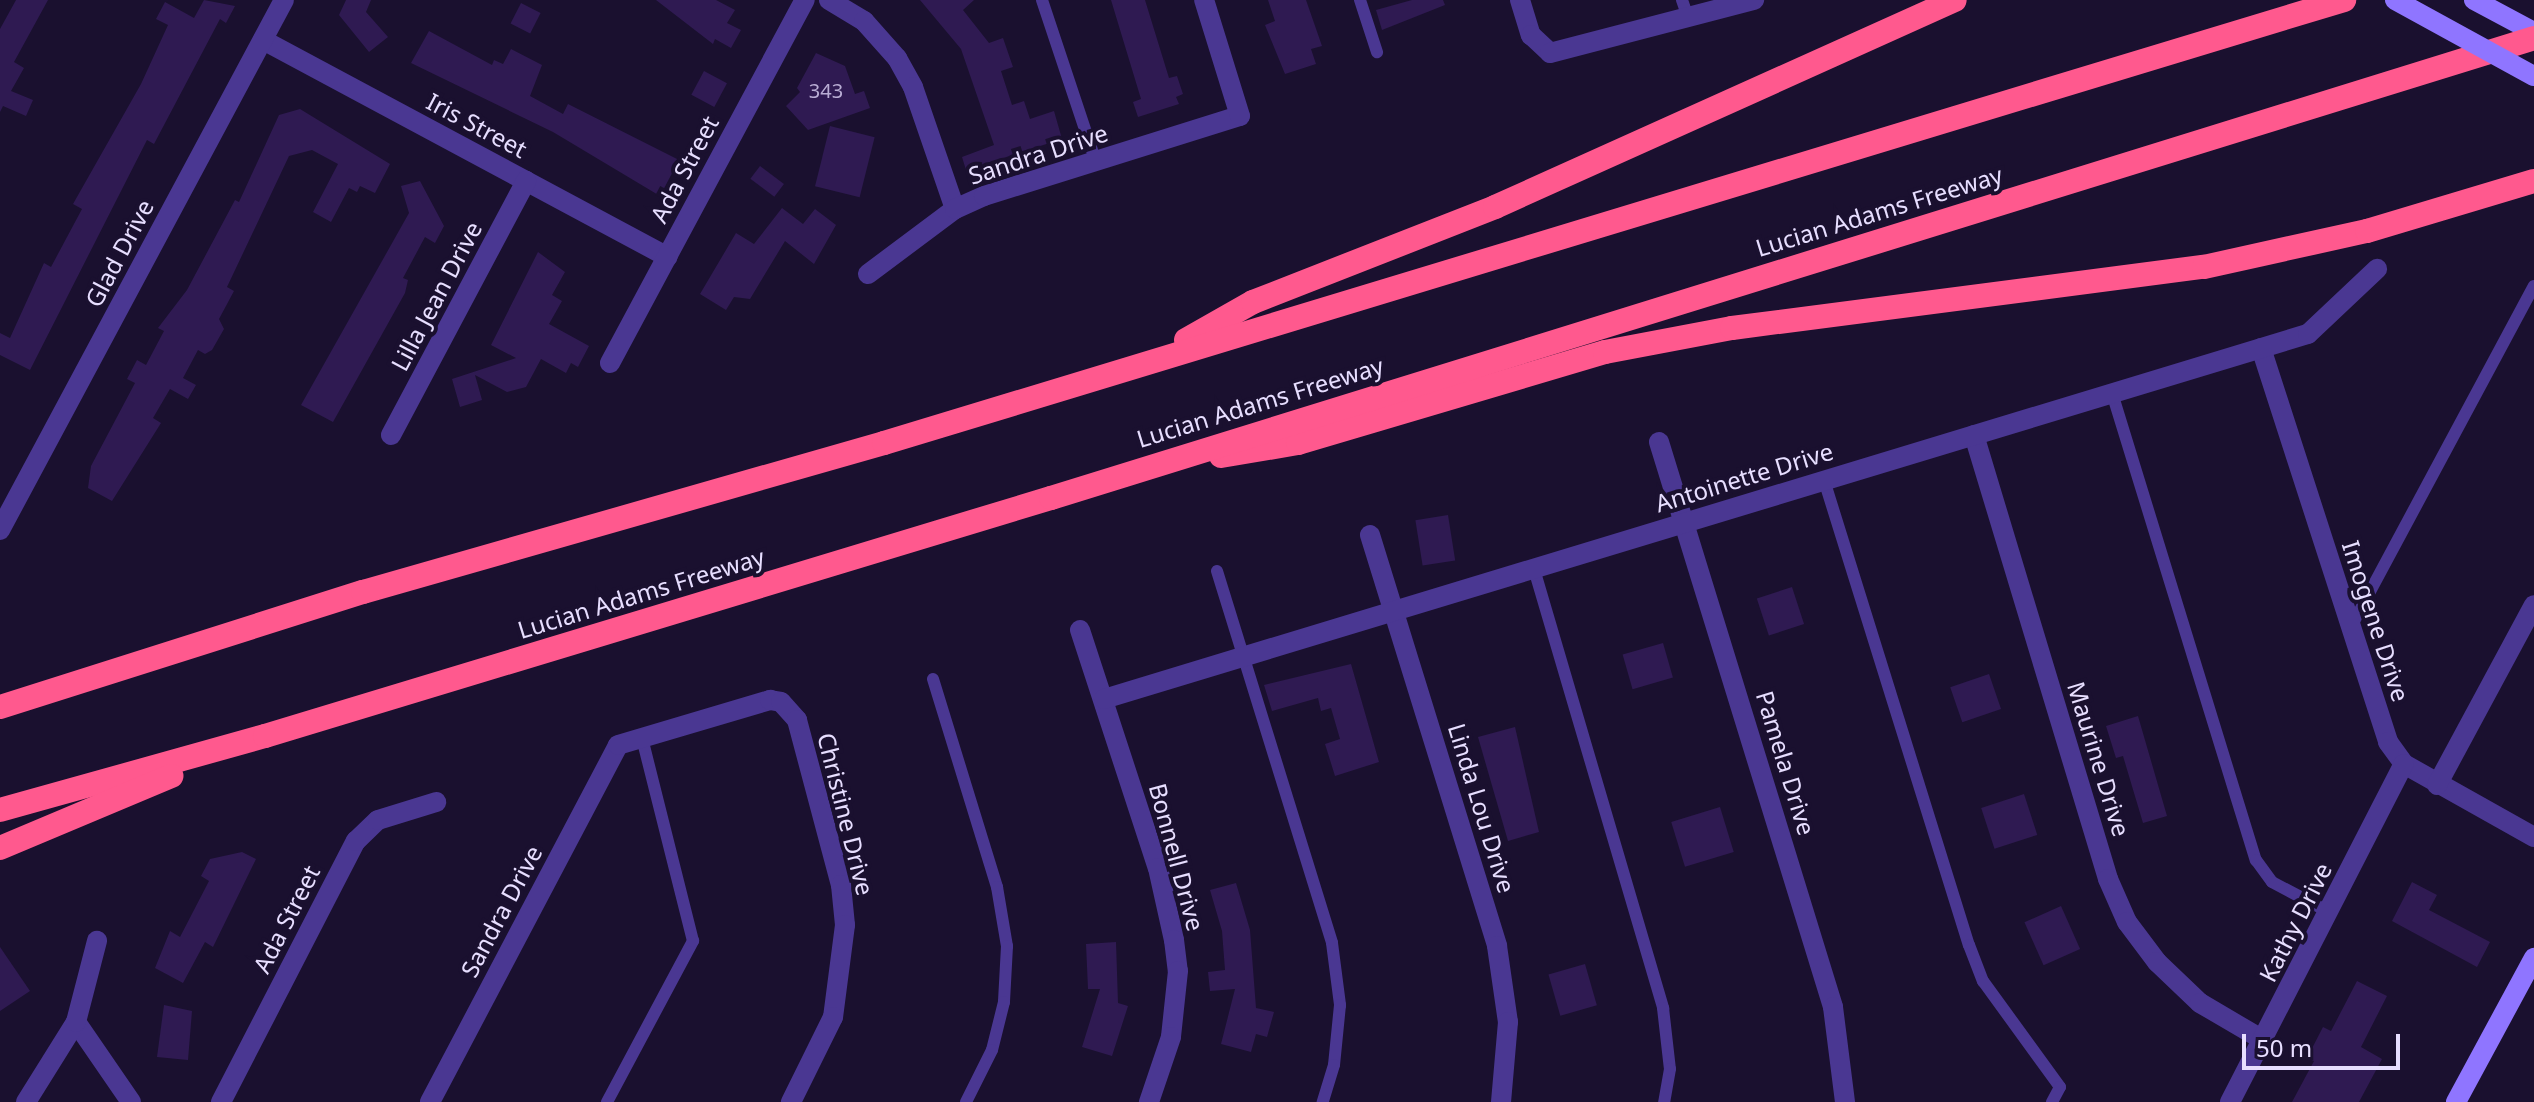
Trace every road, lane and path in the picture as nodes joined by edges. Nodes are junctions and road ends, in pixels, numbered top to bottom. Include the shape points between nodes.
1 (284, 0) edge
2 (805, 0) edge
3 (829, 0) edge
4 (1042, 0) edge
5 (1204, 0) edge
6 (1360, 0) edge
7 (1520, 0) edge
8 (1754, 0) edge
9 (1955, 0) edge
10 (2310, 0) edge
11 (2344, 0) edge
12 (2395, 0) edge
13 (2474, 0) edge
14 (1685, 9) edge
15 (2534, 35) edge
16 (263, 40) junction
17 (2188, 48) junction
18 (1377, 52) dead end
19 (2534, 76) edge
20 (1096, 162) junction
21 (526, 181) junction
22 (2534, 181) edge
23 (955, 209) junction
24 (667, 257) junction
25 (2377, 269) dead end
26 (868, 274) dead end
27 (2534, 286) edge
28 (2261, 348) junction
29 (1147, 362) junction
30 (610, 363) dead end
31 (2112, 393) junction
32 (391, 435) dead end
33 (1974, 435) junction
34 (1659, 442) dead end
35 (1128, 472) junction
36 (1824, 480) junction
37 (1685, 522) junction
38 (0, 530) edge
39 (1370, 535) dead end
40 (1534, 569) junction
41 (1217, 571) dead end
42 (2534, 605) edge
43 (1395, 610) junction
44 (2351, 627) junction
45 (1080, 630) dead end
46 (1241, 657) junction
47 (933, 679) dead end
48 (1104, 699) junction
49 (3, 705) edge
50 (265, 736) junction
51 (642, 738) junction
52 (618, 745) joint
53 (2404, 764) junction
54 (2437, 785) junction
55 (436, 802) dead end
56 (0, 810) edge
57 (2534, 837) edge
58 (0, 848) edge
59 (2329, 912) junction
60 (97, 941) dead end
61 (2534, 958) edge
62 (76, 1022) junction
63 (2263, 1040) junction
64 (26, 1102) edge
65 (131, 1102) edge
66 (221, 1102) edge
67 (430, 1102) edge
68 (607, 1102) edge
69 (791, 1102) edge
70 (966, 1102) edge
71 (1149, 1102) edge
72 (1323, 1102) edge
73 (1501, 1102) edge
74 (1664, 1102) edge
75 (1845, 1102) edge
76 (2052, 1102) edge
77 (2230, 1102) edge
78 (2456, 1102) edge

1 - 16 street, Glad Drive
2 - 24 street, Ada Street
3 - 23 street via 864,21 902,65
4 - 20 lane
5 - 20 street, Sandra Drive via 1240,116
6 - 18 lane
7 - 14 street via 1531,35 1550,53
8 - 14 street
9 - 29 highway via 1495,207 1253,302
10 - 17 highway
11 - 17 highway
12 - 19 main road, bridge
13 - 15 main road
15 - 35 highway, Lucian Adams Freeway
16 - 21 street, Iris Street
16 - 38 street, Glad Drive
17 - 29 highway
20 - 23 street, Sandra Drive
21 - 24 street, Iris Street
21 - 32 street, Lilla Jean Drive
22 - 35 highway via 2367,231 2204,267 1732,328 1605,352 1298,443
23 - 26 street, Sandra Drive
24 - 30 street, Ada Street
25 - 28 street, Antoinette Drive via 2308,334
27 - 44 lane
28 - 31 street, Antoinette Drive
28 - 44 street, Imogene Drive
29 - 49 highway via 393,583
31 - 33 street, Antoinette Drive
31 - 59 lane via 2256,860 2272,882
33 - 36 street, Antoinette Drive
33 - 63 street, Maurine Drive via 2108,879 2127,922 2157,962 2200,1003
34 - 37 street, Pamela Drive
35 - 50 highway, Lucian Adams Freeway
36 - 37 street, Antoinette Drive
36 - 76 lane via 1969,945 1983,981 2060,1087
37 - 40 street, Antoinette Drive
37 - 75 street, Pamela Drive via 1833,1007
39 - 43 street, Linda Lou Drive
40 - 43 street, Antoinette Drive
40 - 74 lane via 1663,1008 1670,1069
41 - 46 lane
42 - 54 street
43 - 46 street, Antoinette Drive
43 - 73 street, Linda Lou Drive via 1502,970 1508,1051
44 - 53 street, Imogene Drive via 2388,742
45 - 48 street, Bonnell Drive
46 - 48 street, Antoinette Drive
46 - 72 lane via 1332,943 1340,1005 1334,1065
47 - 70 lane via 997,887 1007,946 1004,1002 992,1050
48 - 71 street, Bonnell Drive via 1158,868 1178,971 1171,1037
50 - 56 highway, Lucian Adams Freeway
50 - 58 highway
51 - 52 street, Christine Drive
51 - 68 lane via 693,941
51 - 69 street, Christine Drive via 770,700 781,702 797,720 841,885 845,925 833,1017
52 - 67 street, Sandra Drive
53 - 54 street, Imogene Drive
53 - 59 street, Kathy Drive
54 - 57 street, Imogene Drive
55 - 66 street, Ada Street via 378,820 356,841
59 - 63 street, Kathy Drive
60 - 62 street
61 - 78 main road
62 - 64 street
62 - 65 street
63 - 77 street, Kathy Drive

